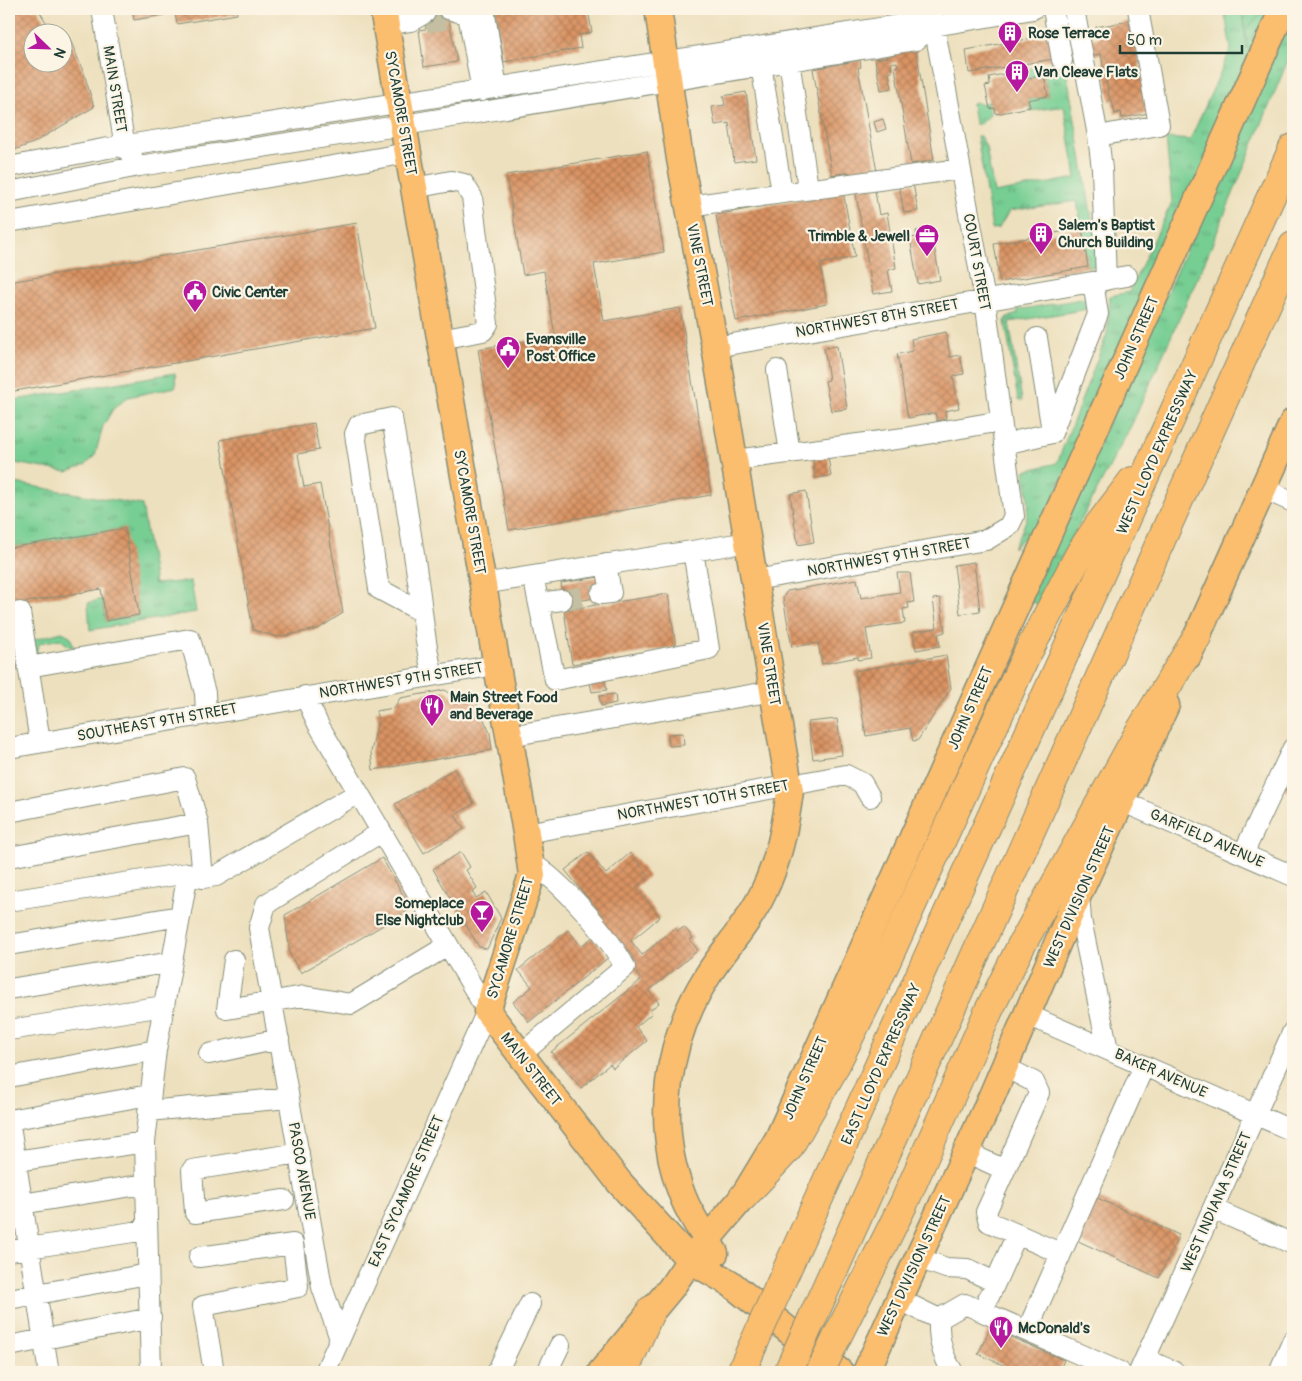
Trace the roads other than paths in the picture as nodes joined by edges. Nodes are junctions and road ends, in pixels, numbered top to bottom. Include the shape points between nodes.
1 (102, 9) edge
2 (484, 9) edge
3 (658, 9) edge
4 (1033, 9) edge
5 (1053, 9) edge
6 (1074, 9) edge
7 (1138, 9) edge
8 (1283, 9) edge
9 (458, 12) edge
10 (385, 17) edge
11 (932, 17) edge
12 (421, 19) tunnel mouth
13 (789, 60) junction
14 (1062, 60) dead end
15 (761, 65) junction
16 (668, 71) junction
17 (489, 90) junction
18 (402, 114) junction
19 (1293, 125) edge
20 (1098, 136) junction
21 (125, 147) junction
22 (1293, 148) edge
23 (408, 153) junction
24 (139, 166) junction
25 (9, 167) edge
26 (960, 169) junction
27 (1282, 172) junction
28 (414, 188) junction
29 (808, 188) junction
30 (9, 192) edge
31 (782, 192) junction
32 (688, 206) junction
33 (9, 222) edge
34 (1293, 246) edge
35 (1127, 276) dead end
36 (1099, 281) junction
37 (985, 300) junction
38 (1037, 338) dead end
39 (440, 339) junction
40 (716, 347) junction
41 (777, 370) dead end
42 (1001, 422) junction
43 (1293, 422) edge
44 (1052, 433) junction
45 (1004, 444) junction
46 (1160, 444) junction
47 (790, 453) junction
48 (735, 460) junction
49 (1264, 489) junction
50 (1293, 502) edge
51 (1014, 516) joint
52 (749, 542) junction
53 (693, 551) junction
54 (606, 564) junction
55 (533, 576) junction
56 (756, 580) junction
57 (482, 584) junction
58 (601, 594) dead end
59 (562, 600) tunnel mouth
60 (539, 603) junction
61 (422, 612) junction
62 (9, 614) edge
63 (1197, 637) junction
64 (496, 665) junction
65 (28, 667) junction
66 (433, 675) junction
67 (774, 691) junction
68 (305, 696) junction
69 (206, 712) junction
70 (509, 736) junction
71 (40, 742) junction
72 (9, 748) edge
73 (1293, 748) edge
74 (1020, 756) joint
75 (789, 785) junction
76 (358, 793) junction
77 (870, 797) dead end
78 (1121, 801) junction
79 (9, 812) edge
80 (198, 822) junction
81 (381, 832) junction
82 (526, 833) junction
83 (1243, 854) junction
84 (9, 857) edge
85 (530, 862) junction
86 (195, 875) junction
87 (1293, 876) edge
88 (1079, 893) junction
89 (9, 902) edge
90 (180, 916) junction
91 (9, 945) edge
92 (447, 946) junction
93 (234, 960) dead end
94 (172, 962) junction
95 (9, 989) edge
96 (272, 1001) junction
97 (164, 1006) junction
98 (488, 1011) junction
99 (1028, 1015) junction
100 (9, 1030) edge
101 (1293, 1031) edge
102 (279, 1039) junction
103 (156, 1050) junction
104 (1108, 1050) junction
105 (209, 1054) dead end
106 (520, 1055) junction
107 (1144, 1066) junction
108 (1005, 1067) junction
109 (9, 1077) edge
110 (289, 1098) junction
111 (149, 1103) junction
112 (1256, 1115) junction
113 (9, 1120) edge
114 (1293, 1132) edge
115 (145, 1142) junction
116 (966, 1152) junction
117 (299, 1153) junction
118 (12, 1161) edge
119 (1005, 1170) junction
120 (145, 1184) junction
121 (743, 1197) junction
122 (284, 1200) dead end
123 (15, 1205) edge
124 (1213, 1209) junction
125 (146, 1230) junction
126 (1017, 1234) junction
127 (314, 1239) junction
128 (707, 1239) junction
129 (293, 1244) junction
130 (1293, 1244) edge
131 (29, 1248) junction
132 (9, 1251) edge
133 (1060, 1253) junction
134 (199, 1257) dead end
135 (918, 1258) junction
136 (690, 1260) junction
137 (148, 1274) junction
138 (995, 1282) junction
139 (730, 1283) junction
140 (36, 1294) junction
141 (9, 1299) edge
142 (898, 1300) junction
143 (530, 1304) dead end
144 (651, 1310) junction
145 (982, 1310) junction
146 (151, 1318) junction
147 (939, 1319) junction
148 (1027, 1331) junction
149 (44, 1339) junction
150 (340, 1339) junction
151 (1293, 1340) edge
152 (560, 1345) dead end
153 (9, 1346) edge
154 (1142, 1366) edge
155 (1098, 1367) edge
156 (47, 1372) edge
157 (152, 1372) edge
158 (214, 1372) edge
159 (325, 1372) edge
160 (497, 1372) edge
161 (547, 1372) edge
162 (601, 1372) edge
163 (624, 1372) edge
164 (741, 1372) edge
165 (788, 1372) edge
166 (820, 1372) edge
167 (840, 1372) edge
168 (866, 1372) edge
169 (953, 1372) edge
170 (1120, 1372) edge
171 (1175, 1372) edge
172 (1279, 1372) edge

1 - 21 street, MAIN STREET
2 - 17 street
3 - 16 main road, VINE STREET
4 - 11 street
5 - 14 street
6 - 20 street
7 - 20 street via 1159,125
8 - 121 main road, JOHN STREET via 778,1139
9 - 17 street
10 - 12 street
10 - 18 main road, SYCAMORE STREET
11 - 13 street via 916,40
11 - 16 street
11 - 26 street, COURT STREET
13 - 15 street
13 - 29 street
15 - 16 street
15 - 31 street
16 - 17 street
16 - 18 street
16 - 32 main road, VINE STREET
17 - 18 street
18 - 21 street
18 - 23 main road, SYCAMORE STREET
18 - 24 street
19 - 27 highway
20 - 36 street via 1102,169
21 - 24 street, MAIN STREET
21 - 25 street
22 - 27 highway, WEST LLOYD EXPRESSWAY
23 - 28 main road, SYCAMORE STREET
23 - 33 street
24 - 30 street
26 - 29 street
26 - 37 street, COURT STREET
27 - 46 highway, WEST LLOYD EXPRESSWAY
28 - 39 main road, SYCAMORE STREET
28 - 39 street via 451,181 464,184 472,197 488,324 483,331
29 - 31 street
31 - 32 street
32 - 40 main road, VINE STREET
34 - 165 highway, bridge
35 - 36 street, NORTHWEST 8TH STREET
36 - 37 street, NORTHWEST 8TH STREET
36 - 44 street via 1098,314
37 - 40 street, NORTHWEST 8TH STREET
37 - 42 street, COURT STREET
38 - 44 street
39 - 57 main road, SYCAMORE STREET
40 - 48 main road, VINE STREET
41 - 47 street
42 - 45 street, COURT STREET
42 - 47 street
43 - 49 main road, WEST DIVISION STREET
44 - 45 street
45 - 51 street, COURT STREET
46 - 74 highway, WEST LLOYD EXPRESSWAY
46 - 121 highway via 1080,554 1025,658 876,984 832,1072 788,1149
47 - 48 street
48 - 52 main road, VINE STREET
49 - 50 street
49 - 63 main road, WEST DIVISION STREET
51 - 56 street, NORTHWEST 9TH STREET via 1009,526 986,540
52 - 53 street
52 - 56 main road, VINE STREET
53 - 54 street
53 - 60 street via 709,649 554,680
54 - 55 street
54 - 58 street via 610,593
55 - 57 street
55 - 60 street
56 - 67 main road, VINE STREET
57 - 64 main road, SYCAMORE STREET
59 - 60 street
61 - 61 street via 392,418 359,425 355,434 379,590
61 - 66 street
62 - 65 street via 20,612
63 - 78 main road, WEST DIVISION STREET
63 - 166 highway, bridge via 1138,734 1021,946 989,1010 904,1203
64 - 66 street, NORTHWEST 9TH STREET
64 - 70 main road, SYCAMORE STREET
65 - 69 street via 190,639 205,693
65 - 71 street
66 - 68 street, NORTHWEST 9TH STREET
67 - 70 street
67 - 75 main road, VINE STREET
68 - 69 street, SOUTHEAST 9TH STREET
68 - 76 street, MAIN STREET
69 - 71 street, SOUTHEAST 9TH STREET
70 - 82 main road, SYCAMORE STREET
71 - 72 street, SOUTHEAST 9TH STREET
73 - 83 street
74 - 164 highway, EAST LLOYD EXPRESSWAY, bridge
75 - 77 street, NORTHWEST 10TH STREET via 846,775 862,783
75 - 82 street, NORTHWEST 10TH STREET
75 - 128 main road, VINE STREET via 785,831 774,868 756,907 691,1005 671,1061 667,1117 673,1165 693,1220
76 - 81 street, MAIN STREET
76 - 86 street via 216,876
78 - 83 street, GARFIELD AVENUE
78 - 88 main road, WEST DIVISION STREET
79 - 80 street via 185,778
80 - 84 street
80 - 86 street
81 - 92 street, MAIN STREET
81 - 96 street, PASCO AVENUE via 266,904 259,928
82 - 85 main road, SYCAMORE STREET
83 - 87 street, GARFIELD AVENUE
85 - 98 main road, SYCAMORE STREET via 532,875
85 - 106 street via 549,874 615,947 625,967
86 - 89 street
86 - 90 street
88 - 99 main road, WEST DIVISION STREET
88 - 104 street via 1081,920
90 - 91 street
90 - 94 street
92 - 96 street via 351,1004 304,996
92 - 98 street, MAIN STREET
93 - 96 street via 228,1009
94 - 95 street
94 - 97 street
96 - 102 street, PASCO AVENUE
97 - 100 street
97 - 103 street
98 - 106 main road, MAIN STREET
98 - 150 street, EAST SYCAMORE STREET
99 - 104 street, BAKER AVENUE
99 - 108 main road, WEST DIVISION STREET
101 - 112 street, WEST INDIANA STREET
102 - 105 street
102 - 110 street, PASCO AVENUE
103 - 109 street
103 - 111 street
104 - 107 street, BAKER AVENUE
106 - 136 main road, MAIN STREET via 619,1182
107 - 112 street, BAKER AVENUE
107 - 133 street
108 - 116 main road, WEST DIVISION STREET
108 - 119 street via 1034,1082 1039,1093
110 - 111 street via 197,1108
110 - 117 street, PASCO AVENUE
111 - 113 street
111 - 115 street
112 - 114 street, BAKER AVENUE
112 - 124 street, WEST INDIANA STREET
113 - 118 street
115 - 118 street
115 - 120 street
116 - 119 street
116 - 135 main road, WEST DIVISION STREET
117 - 122 street via 192,1170 195,1213
117 - 127 street, PASCO AVENUE
118 - 123 street
119 - 126 street via 986,1212 989,1222
120 - 123 street
120 - 125 street
121 - 128 main road, JOHN STREET
123 - 131 street
124 - 130 street
124 - 154 street, WEST INDIANA STREET
125 - 131 street
125 - 137 street
126 - 133 street
126 - 138 street
127 - 129 street
127 - 150 street, PASCO AVENUE via 322,1287
128 - 136 main road, JOHN STREET
128 - 139 main road, VINE STREET
129 - 134 street
129 - 158 street via 298,1287 203,1306
131 - 132 street
131 - 140 street
133 - 148 street
135 - 138 street via 946,1268 967,1270
135 - 142 main road, WEST DIVISION STREET
136 - 139 main road, MAIN STREET
136 - 144 main road, JOHN STREET
137 - 140 street
137 - 146 street
138 - 145 street
139 - 167 main road, MAIN STREET
140 - 141 street
140 - 149 street
142 - 147 street
142 - 168 main road, WEST DIVISION STREET
143 - 160 street
144 - 162 main road, JOHN STREET
144 - 163 highway
145 - 147 street via 965,1304
145 - 148 street
146 - 149 street
146 - 157 street
147 - 169 street via 938,1337
148 - 155 street
149 - 153 street
149 - 156 street
150 - 159 street, EAST SYCAMORE STREET
151 - 172 street
152 - 161 street
154 - 171 street
155 - 170 street

